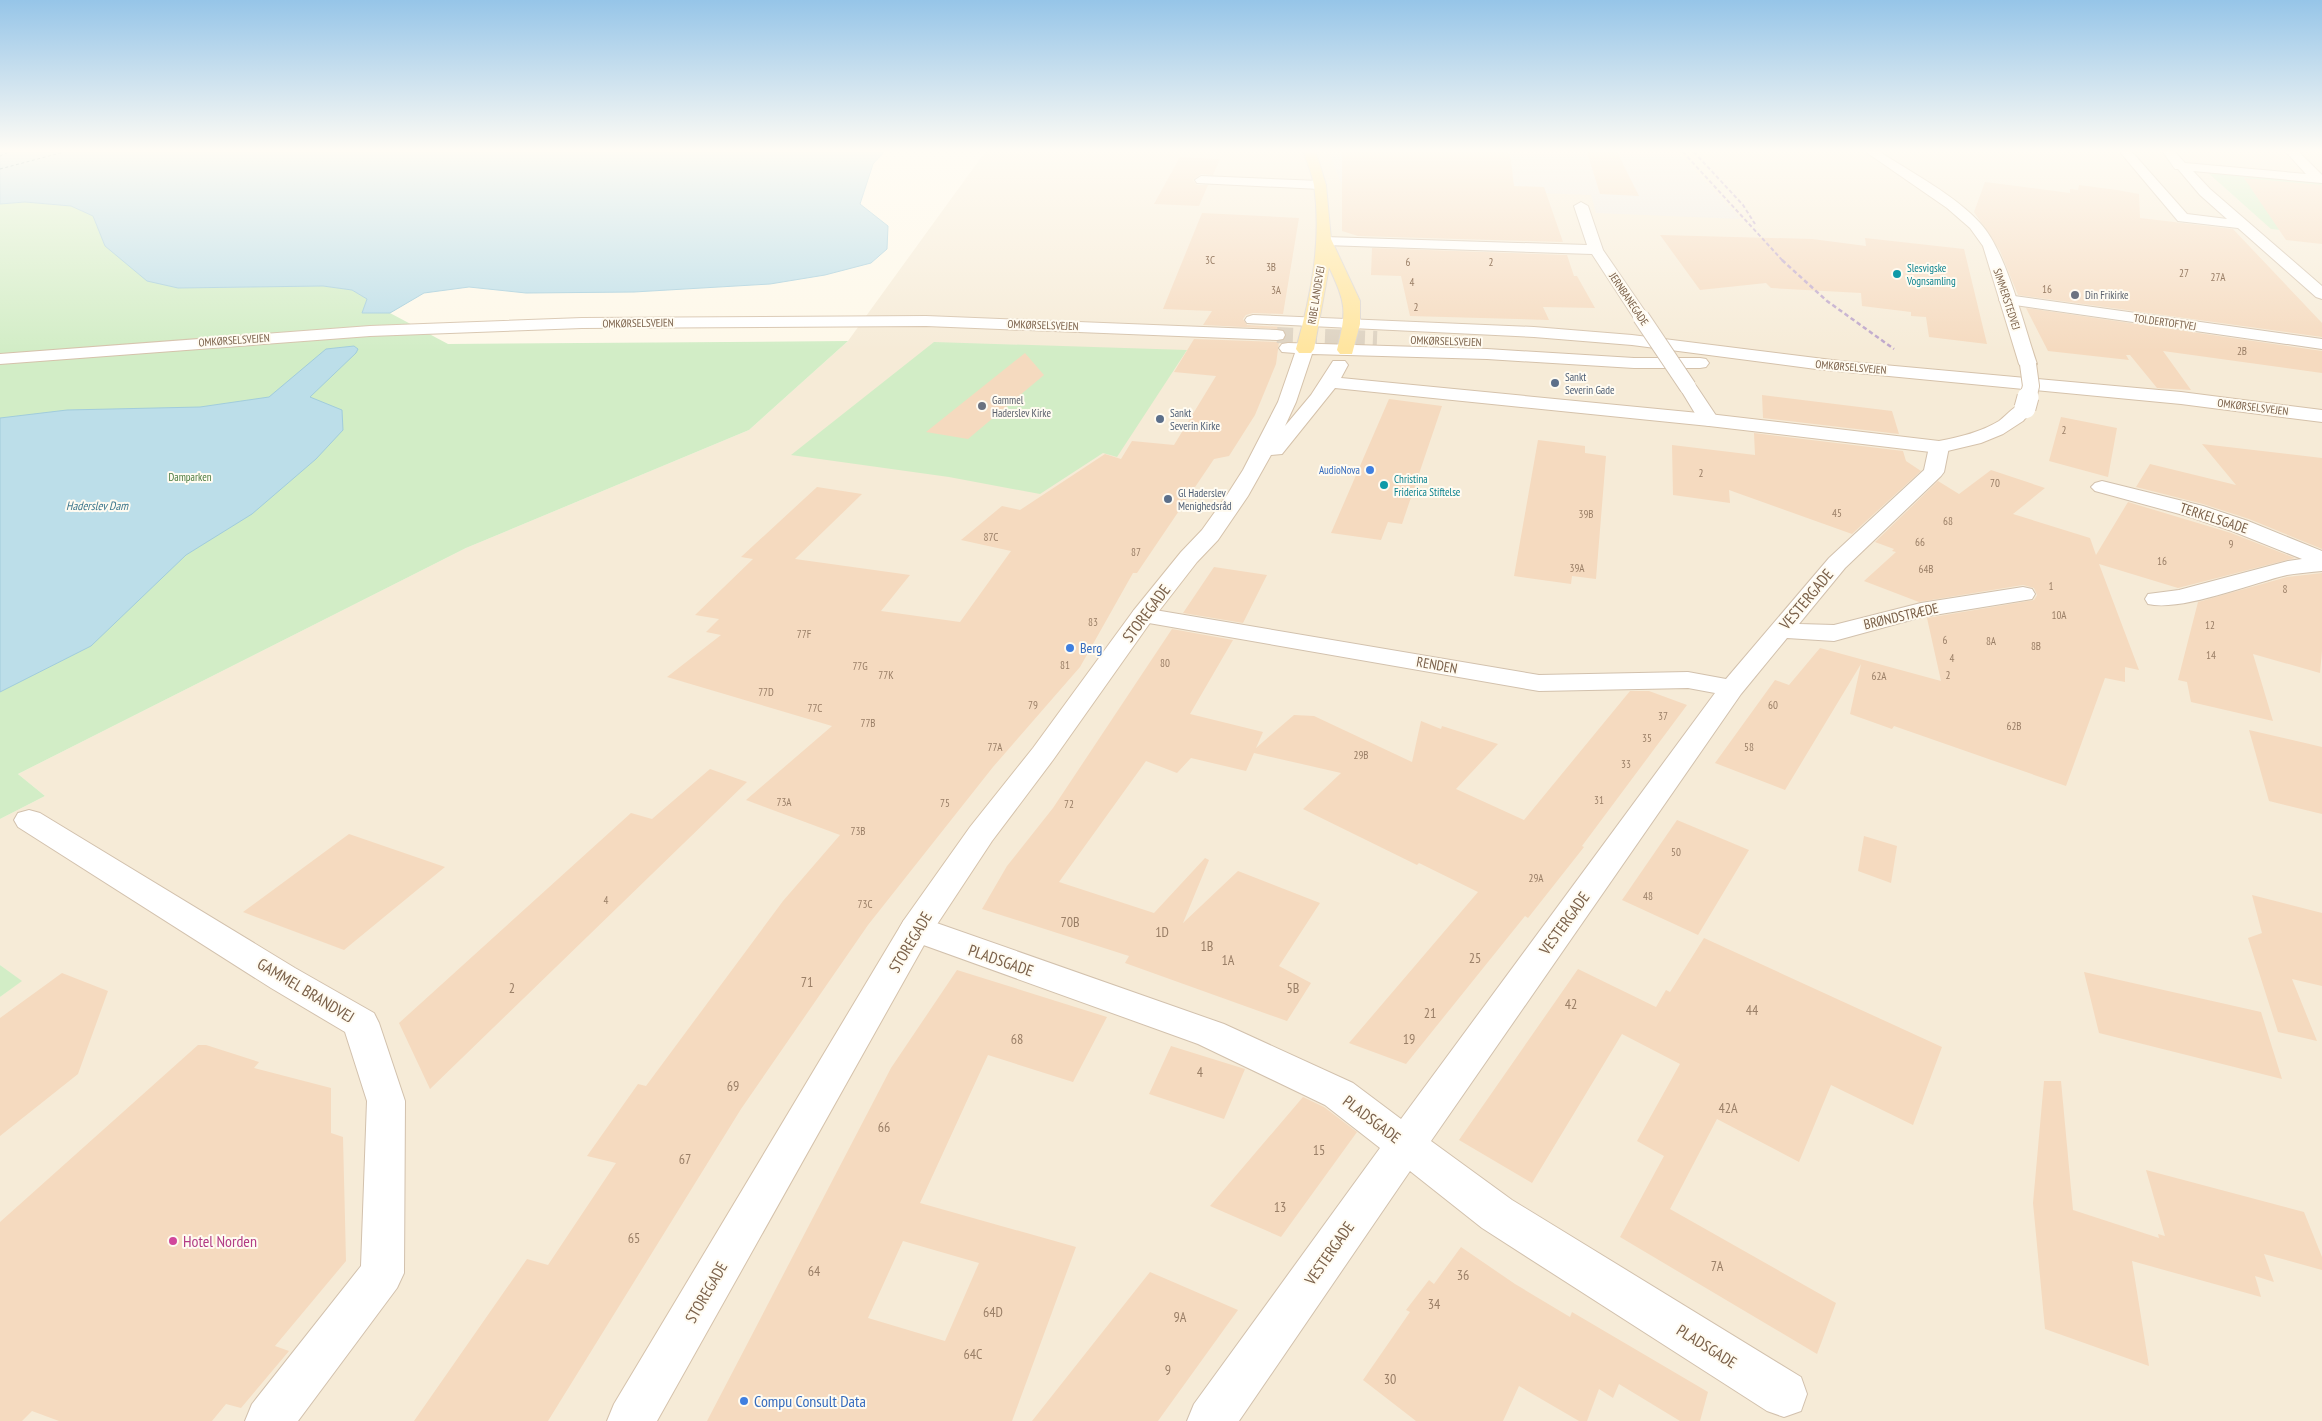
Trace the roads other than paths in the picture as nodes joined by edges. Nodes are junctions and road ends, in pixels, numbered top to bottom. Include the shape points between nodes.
1 (1322, 218) edge
2 (1585, 218) edge
3 (1967, 218) edge
4 (2186, 218) edge
5 (2235, 218) edge
6 (2241, 224) junction
7 (1324, 241) junction
8 (1596, 250) junction
9 (1319, 281) junction
10 (2322, 294) edge
11 (2007, 300) junction
12 (1331, 312) junction
13 (1313, 322) junction
14 (582, 323) junction
15 (1352, 324) junction
16 (1277, 335) tunnel mouth
17 (1377, 339) tunnel mouth
18 (2322, 344) edge
19 (1305, 349) junction
20 (1327, 350) junction
21 (1346, 350) junction
22 (0, 359) edge
23 (1835, 365) junction
24 (1331, 382) junction
25 (2322, 416) edge
26 (1709, 420) junction
27 (1291, 430) junction
28 (1939, 447) junction
29 (2102, 487) dead end
30 (1237, 496) junction
31 (2322, 558) edge
32 (2322, 564) edge
33 (2023, 594) dead end
34 (2157, 599) dead end
35 (1144, 615) junction
36 (1779, 630) junction
37 (1732, 688) junction
38 (29, 820) dead end
39 (916, 930) junction
40 (1406, 1144) junction
41 (1784, 1394) dead end
42 (268, 1421) edge
43 (631, 1421) edge
44 (1211, 1421) edge

1 - 7 main road, RIBE LANDEVEJ
2 - 8 street, JERNBANEGADE
3 - 11 street, SIMMERSTEDVEJ via 1990,246
4 - 6 street
5 - 6 street
6 - 10 street
7 - 8 street
7 - 9 main road, RIBE LANDEVEJ
7 - 15 main road, RIBE LANDEVEJ via 1352,301
8 - 26 street, JERNBANEGADE, bridge
9 - 12 main road via 1332,296
9 - 13 main road, RIBE LANDEVEJ
11 - 18 street, TOLDERTOFTVEJ
11 - 28 street, SIMMERSTEDVEJ, bridge via 2028,364 2031,386 2025,408 2000,429 1967,442
12 - 13 street
12 - 15 street
12 - 21 main road
13 - 14 street via 876,309 762,310
13 - 19 main road, RIBE LANDEVEJ
13 - 20 street
14 - 16 street, OMKØRSELSVEJEN via 926,321
14 - 19 street
14 - 22 street, OMKØRSELSVEJEN via 342,333
15 - 21 main road, RIBE LANDEVEJ
15 - 23 street via 1632,340
17 - 23 street, OMKØRSELSVEJEN via 1556,345
19 - 20 street
19 - 30 street, STOREGADE via 1287,402
20 - 21 street
20 - 27 street
21 - 23 street via 1634,362
21 - 24 street, STOREGADE
23 - 25 street, OMKØRSELSVEJEN via 2181,398
24 - 26 street
24 - 27 street, STOREGADE
26 - 28 street
27 - 30 street, STOREGADE
28 - 36 street, VESTERGADE via 1934,472 1837,563
29 - 31 street, TERKELSGADE via 2195,511
30 - 35 street, STOREGADE via 1210,536 1189,557
32 - 34 street via 2288,568 2180,597
33 - 36 street, BRØNDSTRÆDE via 1921,610 1834,633
35 - 37 street, RENDEN via 1539,683 1688,680
35 - 39 street, STOREGADE via 981,834
36 - 37 street, VESTERGADE
37 - 40 street, VESTERGADE
38 - 42 street, GAMMEL BRANDVEJ via 283,978 361,1022 386,1101 382,1272
39 - 40 street, PLADSGADE via 1211,1034 1339,1094
39 - 43 street, STOREGADE
40 - 41 street, PLADSGADE via 1497,1214
40 - 44 street, VESTERGADE

